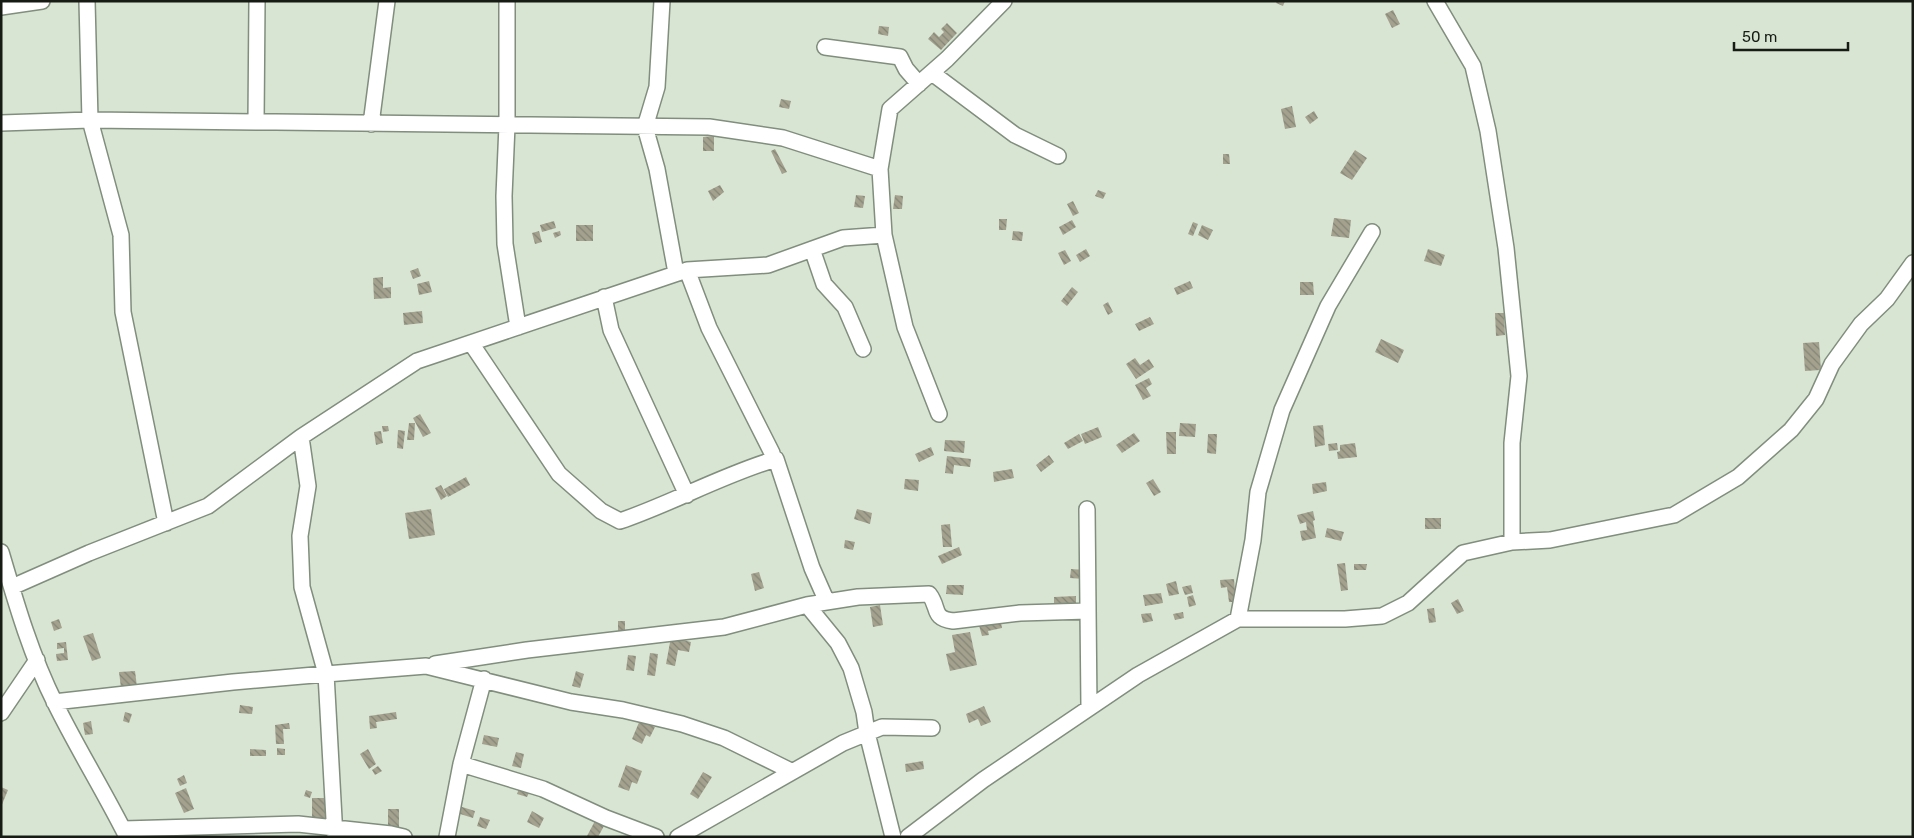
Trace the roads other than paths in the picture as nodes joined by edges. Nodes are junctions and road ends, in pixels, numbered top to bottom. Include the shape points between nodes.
1 (42, 1) edge
2 (87, 1) edge
3 (258, 1) edge
4 (388, 1) edge
5 (507, 1) edge
6 (662, 1) edge
7 (1004, 1) edge
8 (1435, 1) edge
9 (1, 7) edge
10 (825, 47) dead end
11 (932, 73) junction
12 (918, 84) junction
13 (90, 120) junction
14 (256, 122) junction
15 (1, 123) edge
16 (371, 124) junction
17 (507, 125) junction
18 (645, 127) junction
19 (1058, 156) dead end
20 (880, 169) junction
21 (1372, 232) dead end
22 (884, 235) junction
23 (812, 249) junction
24 (1913, 263) edge
25 (682, 271) junction
26 (604, 297) junction
27 (518, 327) junction
28 (471, 343) junction
29 (863, 349) dead end
30 (939, 414) dead end
31 (301, 437) junction
32 (772, 453) dead end
33 (687, 495) junction
34 (1087, 510) dead end
35 (166, 523) junction
36 (1512, 542) junction
37 (1, 552) edge
38 (12, 587) junction
39 (827, 602) junction
40 (808, 605) junction
41 (1088, 611) junction
42 (1238, 620) junction
43 (36, 660) junction
44 (426, 666) junction
45 (326, 674) junction
46 (484, 679) junction
47 (54, 702) junction
48 (4, 703) edge
49 (1089, 708) junction
50 (932, 728) dead end
51 (867, 733) junction
52 (460, 764) junction
53 (791, 771) junction
54 (335, 832) edge
55 (125, 833) edge
56 (404, 837) edge
57 (446, 837) edge
58 (656, 837) edge
59 (678, 837) edge
60 (893, 837) edge
61 (908, 837) edge

1 - 9 street
2 - 13 street
3 - 14 street
4 - 16 street
5 - 17 street
6 - 18 street via 657,87
7 - 11 street
8 - 36 street via 1473,66 1488,131 1506,248 1519,376 1512,443
10 - 12 street via 900,57
11 - 12 street
11 - 19 street via 1015,135
12 - 20 street via 890,109
13 - 14 street
13 - 15 street
13 - 35 street via 121,235 123,312
14 - 16 street
16 - 17 street
17 - 18 street
17 - 27 street via 505,244
18 - 20 street via 709,128 783,138
18 - 25 street
20 - 22 street
21 - 42 street via 1328,306 1282,410 1258,492
22 - 23 street via 843,238
22 - 30 street via 905,327
23 - 25 street via 768,264
23 - 29 street via 824,284 845,308
24 - 36 street via 1887,299 1861,324 1832,364 1816,398 1801,417 1738,477 1674,515 1550,540
25 - 26 street
25 - 32 street
26 - 27 street
26 - 33 street via 611,330
27 - 28 street
28 - 31 street via 417,361
28 - 33 street via 560,474 601,511 620,521
31 - 35 street via 208,506
31 - 45 street via 308,486 300,536 302,587
33 - 39 street via 752,466 776,459 812,568
34 - 41 street
35 - 38 street
36 - 42 street via 1463,553 1408,603 1382,616
37 - 38 street
38 - 43 street via 24,632
39 - 40 street
39 - 41 street via 858,597 929,594 935,601 938,616 942,620 953,621 1020,613
40 - 44 street via 724,627 527,650
40 - 51 street via 838,643 851,668
41 - 49 street
42 - 49 street via 1138,675
43 - 47 street
43 - 48 street
44 - 45 street
44 - 46 street
45 - 47 street
45 - 54 street
46 - 52 street
46 - 53 street via 571,702 682,724 724,738
47 - 55 street
49 - 61 street via 983,780
50 - 51 street via 882,727
51 - 53 street
51 - 60 street
52 - 57 street
52 - 58 street via 543,789
53 - 59 street
54 - 55 street via 298,824
54 - 56 street

